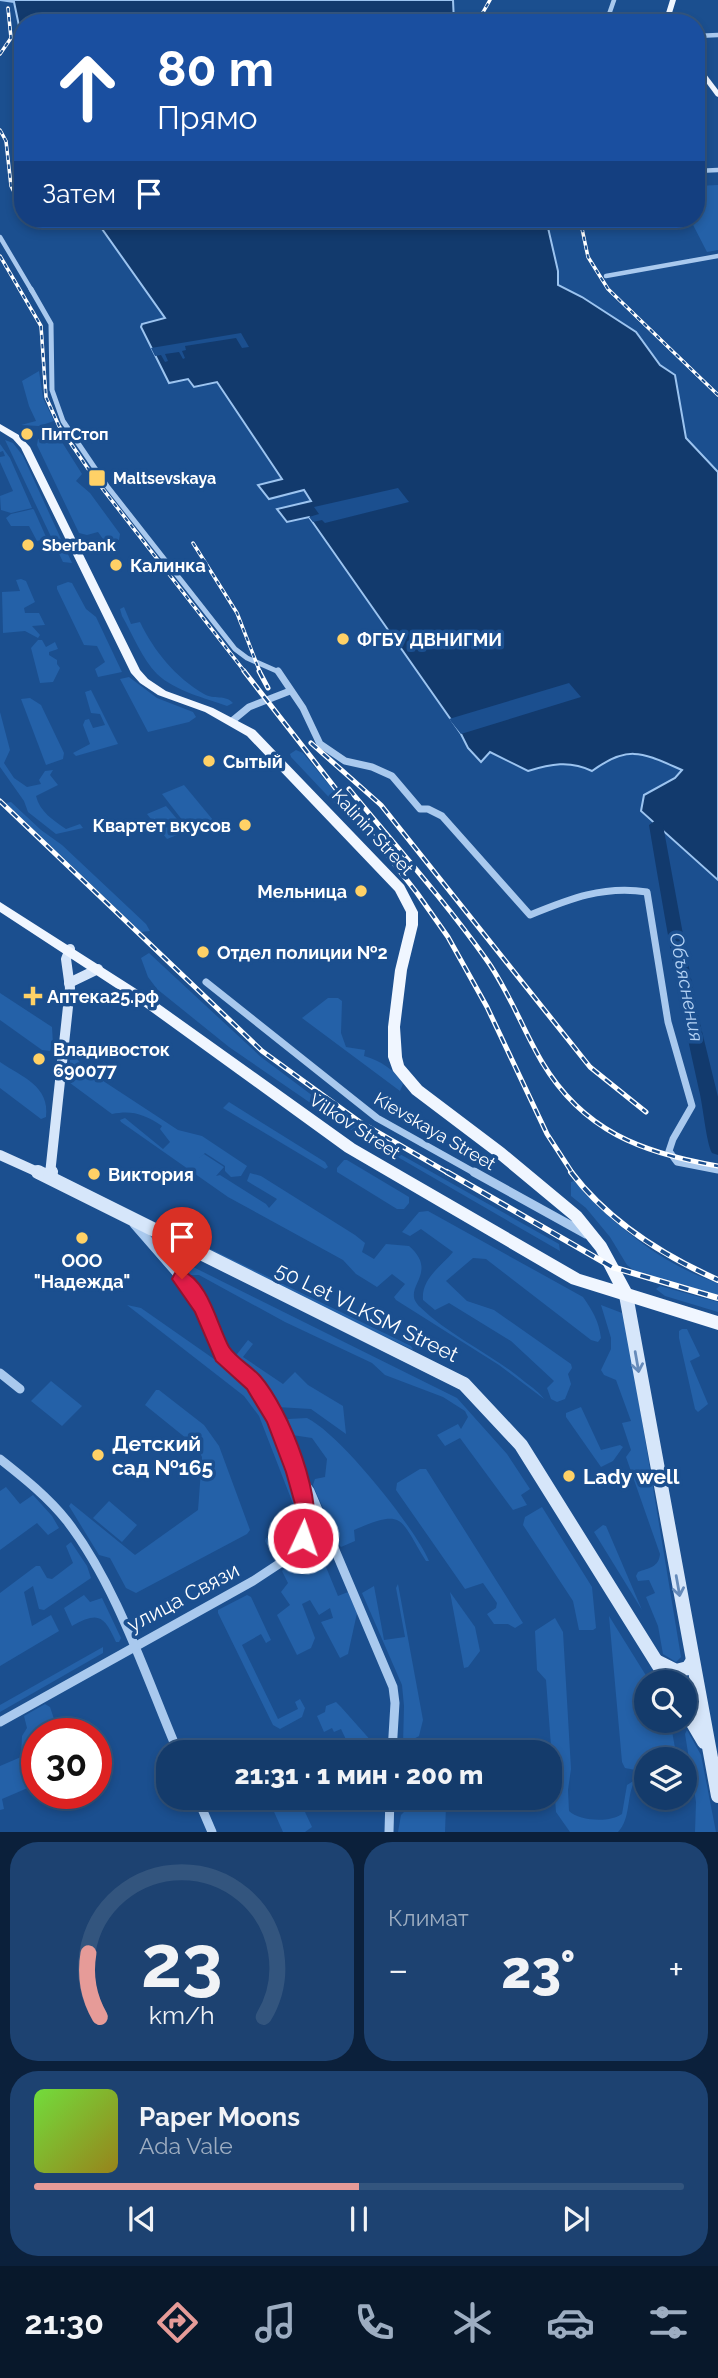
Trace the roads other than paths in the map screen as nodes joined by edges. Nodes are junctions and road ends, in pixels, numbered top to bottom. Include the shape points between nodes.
1 (705, 76) edge
2 (718, 95) edge
3 (0, 237) edge
4 (718, 256) edge
5 (606, 276) dead end
6 (0, 428) edge
7 (290, 691) junction
8 (232, 721) junction
9 (0, 905) edge
10 (70, 949) junction
11 (98, 969) junction
12 (206, 982) dead end
13 (69, 983) junction
14 (0, 1155) edge
15 (718, 1170) edge
16 (50, 1177) junction
17 (127, 1216) junction
18 (595, 1238) junction
19 (626, 1295) junction
20 (718, 1323) edge
21 (0, 1373) edge
22 (20, 1389) dead end
23 (0, 1459) edge
24 (296, 1472) junction
25 (132, 1646) junction
26 (657, 1661) junction
27 (692, 1662) junction
28 (662, 1670) edge
29 (0, 1722) edge
30 (697, 1730) edge
31 (173, 1740) edge
32 (393, 1740) edge
33 (709, 1751) junction
34 (718, 1796) edge
35 (203, 1810) edge
36 (390, 1810) edge
37 (212, 1832) edge
38 (389, 1832) edge

1 - 2 main road
3 - 7 street via 51,324 52,390 65,425 228,641 247,658 278,670
4 - 5 street
6 - 8 main road, Kalinin Street via 24,447 135,671 162,693
7 - 8 street via 249,708
7 - 15 street via 320,744 345,761 392,776 420,809 442,816 530,915 598,890 647,892 668,1022 692,1106 669,1151 677,1162
8 - 18 main road, Kalinin Street via 270,751 406,898 412,925 394,1027 398,1067 417,1090 550,1194
9 - 10 main road, Vilkov Street
10 - 11 main road, Vilkov Street
10 - 13 main road via 66,959
11 - 13 main road
11 - 19 main road, Vilkov Street via 350,1149 563,1273
12 - 18 street, Kievskaya Street via 377,1118
13 - 16 main road
14 - 16 main road, 50 Let VLKSM Street
16 - 17 main road, 50 Let VLKSM Street
17 - 24 street, улица Связи via 195,1294 223,1355 254,1383 275,1417
17 - 26 main road, 50 Let VLKSM Street via 464,1384 521,1445
18 - 19 main road, Kalinin Street
19 - 20 main road, Vilkov Street
19 -> 27 main road
21 - 22 street
23 - 25 street via 35,1487 72,1528
24 - 25 street, улица Связи via 306,1515 303,1538 294,1554
24 - 32 street via 310,1491 387,1671 395,1703
25 - 29 street, улица Связи
25 - 31 street
26 - 27 main road via 676,1671
26 - 28 main road, 50 Let VLKSM Street
27 - 33 main road
30 - 33 main road
33 - 34 main road
35 - 37 street
36 - 38 street

